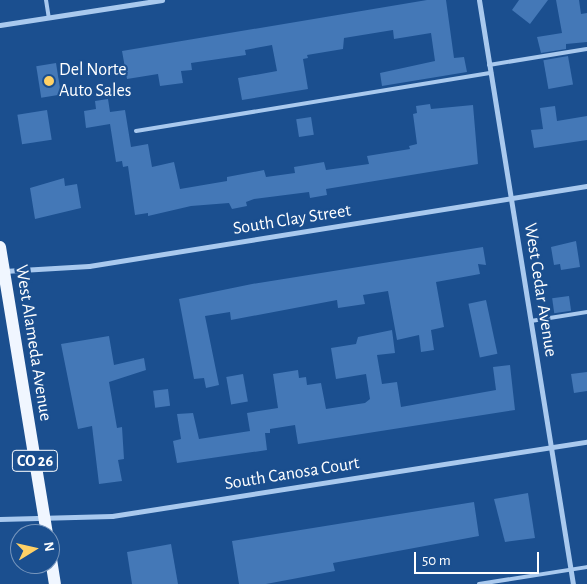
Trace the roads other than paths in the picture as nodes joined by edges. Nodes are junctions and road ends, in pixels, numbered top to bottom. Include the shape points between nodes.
1 (46, 0) edge
2 (162, 0) edge
3 (479, 0) edge
4 (49, 18) junction
5 (0, 25) edge
6 (587, 49) edge
7 (489, 65) junction
8 (491, 73) junction
9 (136, 132) dead end
10 (587, 186) edge
11 (511, 198) junction
12 (0, 247) edge
13 (2, 271) edge
14 (587, 312) edge
15 (531, 321) junction
16 (587, 442) edge
17 (551, 447) junction
18 (0, 519) edge
19 (44, 519) junction
20 (45, 524) edge
21 (587, 567) edge
22 (570, 569) junction
23 (479, 584) edge
24 (572, 584) edge

1 - 4 lane
2 - 4 street
3 - 7 street, West Cedar Avenue
4 - 5 street
6 - 7 lane
7 - 8 street, West Cedar Avenue
8 - 9 lane
8 - 11 street, West Cedar Avenue
10 - 11 street, South Clay Street
11 - 13 street, South Clay Street via 89,266
11 - 15 street, West Cedar Avenue
12 - 13 main road, West Alameda Avenue / CO 26
13 - 19 main road, West Alameda Avenue / CO 26
14 - 15 lane
15 - 17 street, West Cedar Avenue
16 - 17 street, South Canosa Court
17 - 19 street, South Canosa Court via 112,516
17 - 22 street, West Cedar Avenue
18 - 19 street, South Canosa Court
19 - 20 main road, West Alameda Avenue / CO 26
21 - 22 lane
22 - 23 lane
22 - 24 street, West Cedar Avenue

